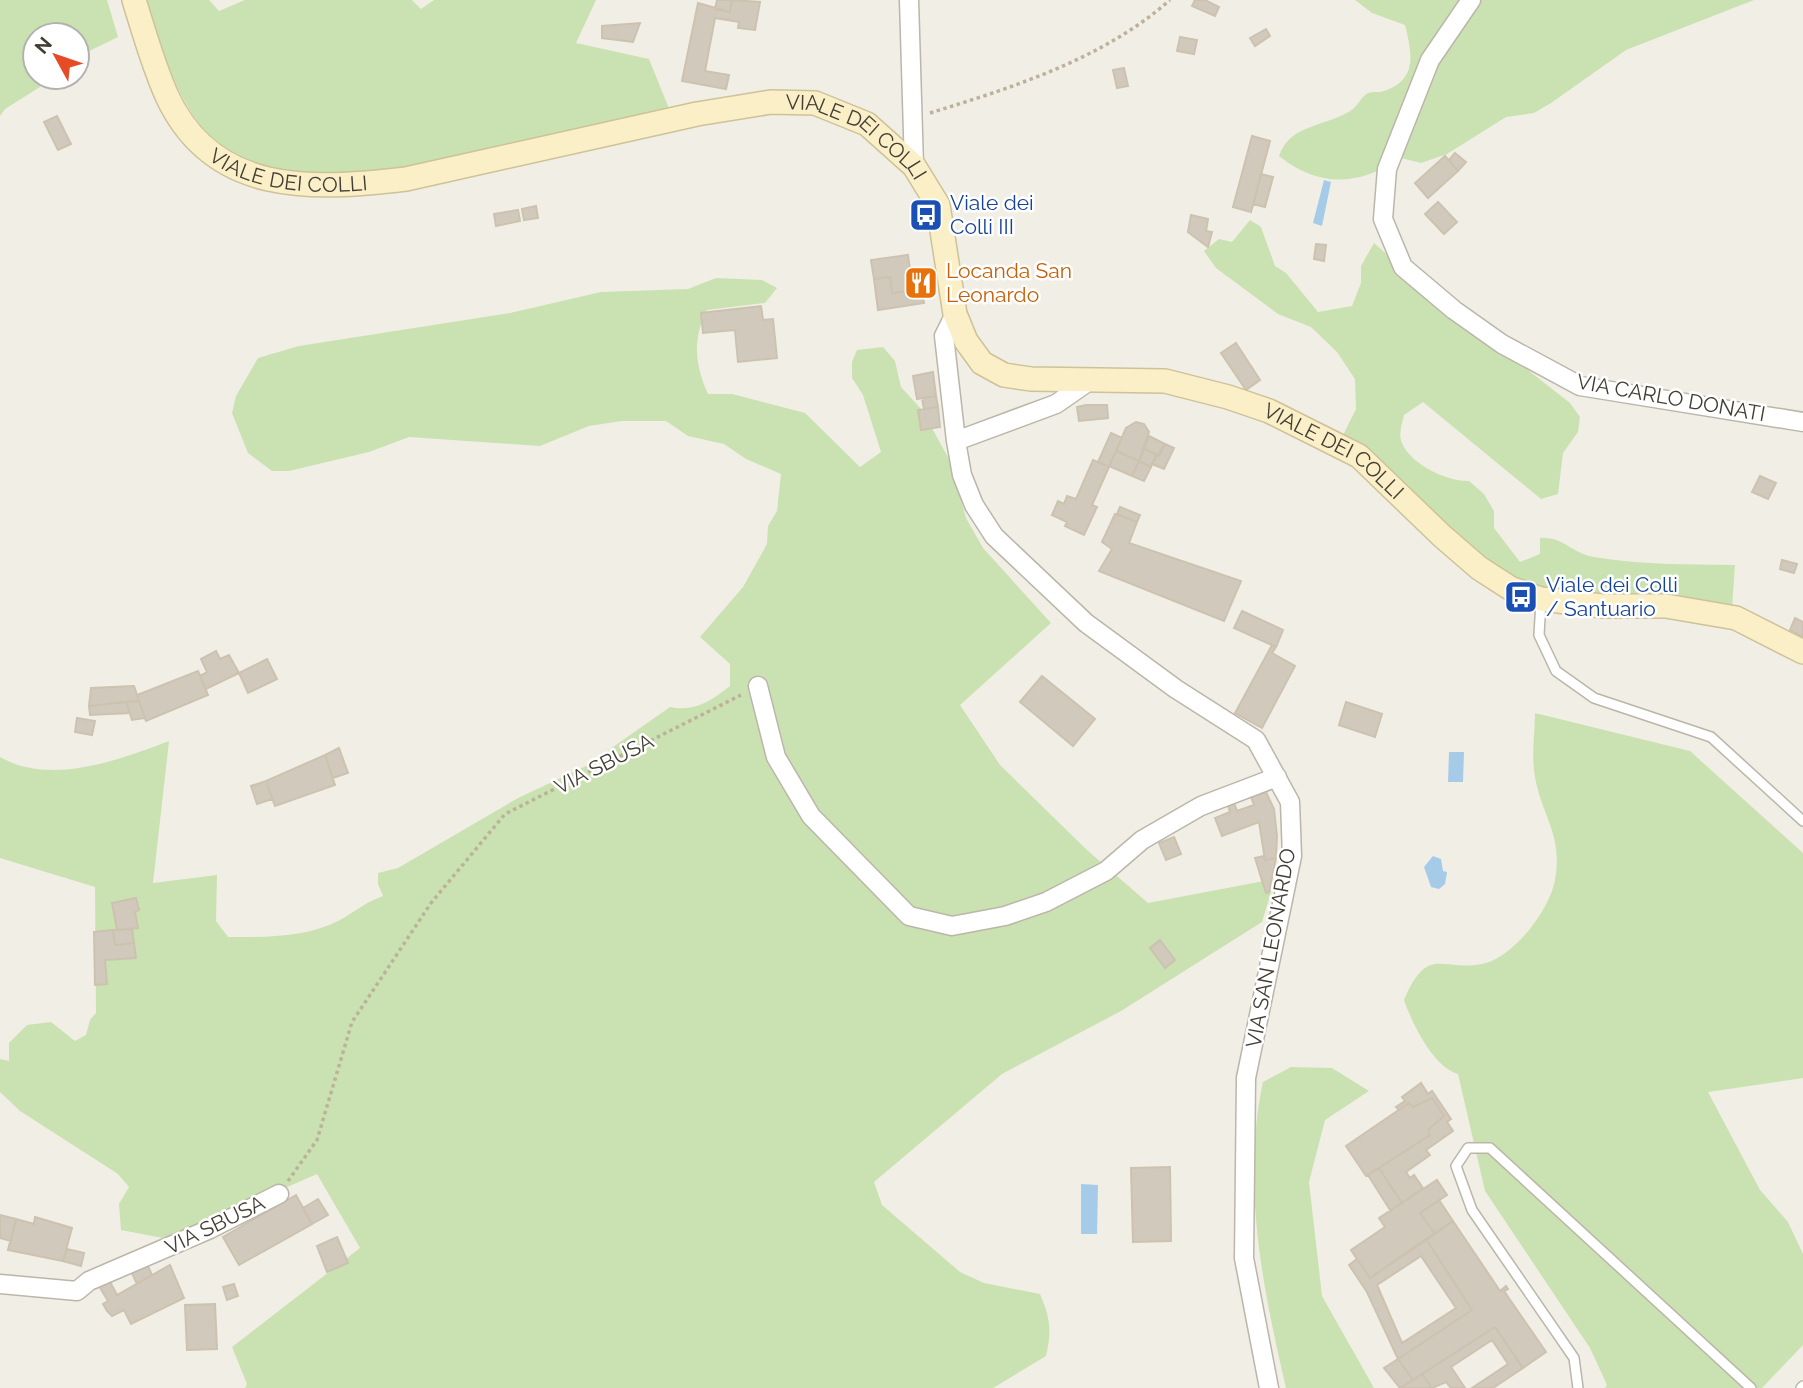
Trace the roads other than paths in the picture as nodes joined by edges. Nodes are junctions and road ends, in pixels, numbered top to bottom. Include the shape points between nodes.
1 (134, 0) edge
2 (909, 0) edge
3 (1471, 0) edge
4 (914, 166) junction
5 (955, 314) junction
6 (1092, 379) junction
7 (1803, 422) edge
8 (956, 441) junction
9 (1541, 599) junction
10 (1803, 652) edge
11 (758, 686) road end
12 (1277, 777) junction
13 (1803, 821) edge
14 (279, 1194) road end
15 (0, 1284) edge
16 (1269, 1388) edge
17 (1578, 1388) edge
18 (1751, 1388) edge

1 - 4 street, VIALE DEI COLLI via 168,99 188,129 222,162 283,183 361,184 406,179 696,114 771,102 815,103 867,124
2 - 4 street
3 - 7 street, VIA CARLO DONATI via 1430,60 1387,169 1382,219 1403,267 1502,344 1580,386
4 - 5 street, VIALE DEI COLLI via 938,205
5 - 6 street, VIALE DEI COLLI via 982,363 1004,375
5 - 8 street, VIA SAN LEONARDO via 944,336
6 - 8 street via 1056,404
6 - 9 street, VIALE DEI COLLI via 1177,384 1238,400 1311,430 1359,456 1479,568 1510,588
8 - 12 street, VIA SAN LEONARDO via 974,505 995,536 1086,623 1256,740
9 - 10 street, VIALE DEI COLLI via 1702,611 1736,618
9 - 13 lane via 1539,635 1556,671 1594,698 1711,737
11 - 12 street via 776,757 811,816 909,916 952,926 1006,916 1046,902 1106,871 1142,840 1201,806
12 - 16 street, VIA SAN LEONARDO via 1290,802 1292,856 1246,1078 1244,1258
14 - 15 street, VIA SBUSA via 89,1281 77,1291
17 - 18 lane via 1574,1358 1472,1210 1456,1166 1468,1148 1490,1148

